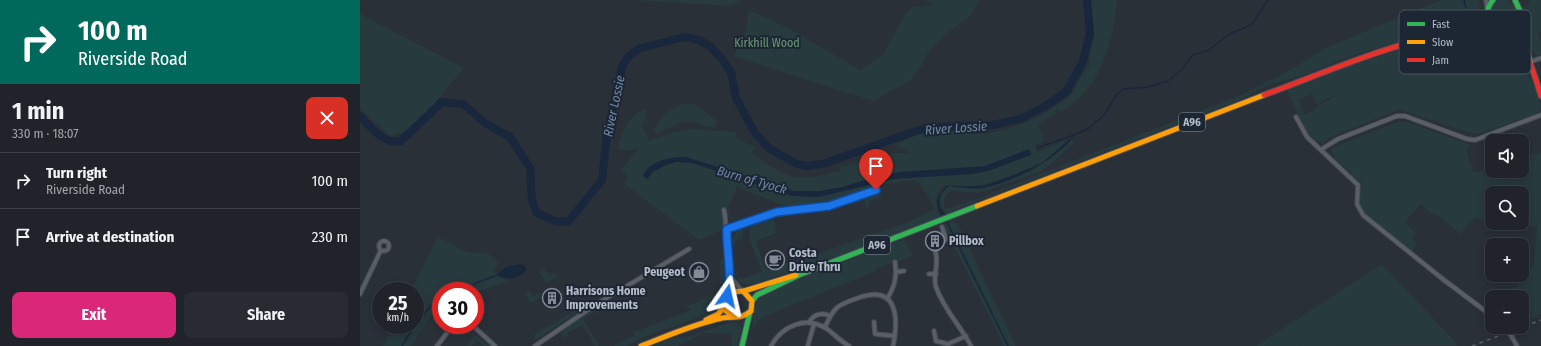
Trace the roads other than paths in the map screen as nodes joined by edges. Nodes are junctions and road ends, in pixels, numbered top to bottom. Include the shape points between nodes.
1 (1486, 0) edge
2 (1493, 0) edge
3 (1515, 0) edge
4 (1487, 10) edge
5 (1488, 10) edge
6 (1521, 10) edge
7 (1399, 46) edge
8 (1541, 58) edge
9 (1531, 62) edge
10 (1531, 65) edge
11 (1541, 96) edge
12 (1541, 115) edge
13 (1296, 117) dead end
14 (1322, 149) junction
15 (876, 190) dead end
16 (724, 210) dead end
17 (942, 227) dead end
18 (727, 229) junction
19 (689, 249) dead end
20 (381, 250) dead end
21 (895, 262) dead end
22 (904, 271) dead end
23 (896, 272) junction
24 (929, 274) dead end
25 (936, 274) junction
26 (800, 275) junction
27 (731, 276) junction
28 (742, 290) junction
29 (360, 294) edge
30 (727, 296) junction
31 (887, 299) junction
32 (752, 301) junction
33 (724, 307) junction
34 (751, 311) junction
35 (1485, 311) edge
36 (830, 316) junction
37 (737, 318) junction
38 (874, 322) dead end
39 (812, 323) junction
40 (691, 327) junction
41 (825, 327) junction
42 (746, 330) junction
43 (934, 331) dead end
44 (446, 334) edge
45 (482, 334) edge
46 (1510, 334) edge
47 (895, 336) junction
48 (966, 336) junction
49 (808, 344) dead end
50 (437, 346) edge
51 (495, 346) edge
52 (535, 346) edge
53 (641, 346) edge
54 (742, 346) edge
55 (771, 346) edge
56 (849, 346) edge
57 (893, 346) edge
58 (971, 346) edge
59 (1517, 346) edge

1 - 4 street
2 - 5 main road, A96
3 - 6 main road via 1521,6
7 - 26 main road, A96 via 1328,70
8 - 9 street
10 - 11 main road
12 - 14 street via 1475,140 1405,116 1397,116 1338,139
13 - 14 street via 1307,137
14 - 35 street via 1358,185 1357,204 1363,215
15 - 18 street via 829,206 777,212
16 - 18 street
17 - 25 street via 946,239 935,250 938,258
18 - 27 street via 726,246
19 - 52 street via 595,305
20 - 29 street
21 - 23 street
22 - 23 street
23 - 31 street via 894,288
24 - 25 street
25 - 48 street via 936,286 942,303
26 - 28 main road, A96 via 791,275
26 - 32 main road, A96 via 757,294
27 - 28 street
27 - 30 street
28 - 30 main road, A96 via 733,290
28 - 32 main road
30 - 33 main road
31 - 36 street via 877,294 868,294 839,304
31 - 47 street via 891,302 896,315
32 - 34 main road
33 - 37 main road via 728,314
33 - 40 main road via 718,314
34 - 37 main road
34 - 42 main road
36 - 39 street via 825,313 818,314
36 - 41 street
37 - 40 main road via 723,318
37 - 42 main road
38 - 47 street via 875,334
39 - 41 street
39 - 49 street
39 - 55 street via 788,327
40 - 53 main road
41 - 56 street
42 - 54 main road
43 - 48 street via 936,341 948,344
44 - 50 street
45 - 51 street
46 - 59 street, bridge
47 - 57 street
48 - 58 street

